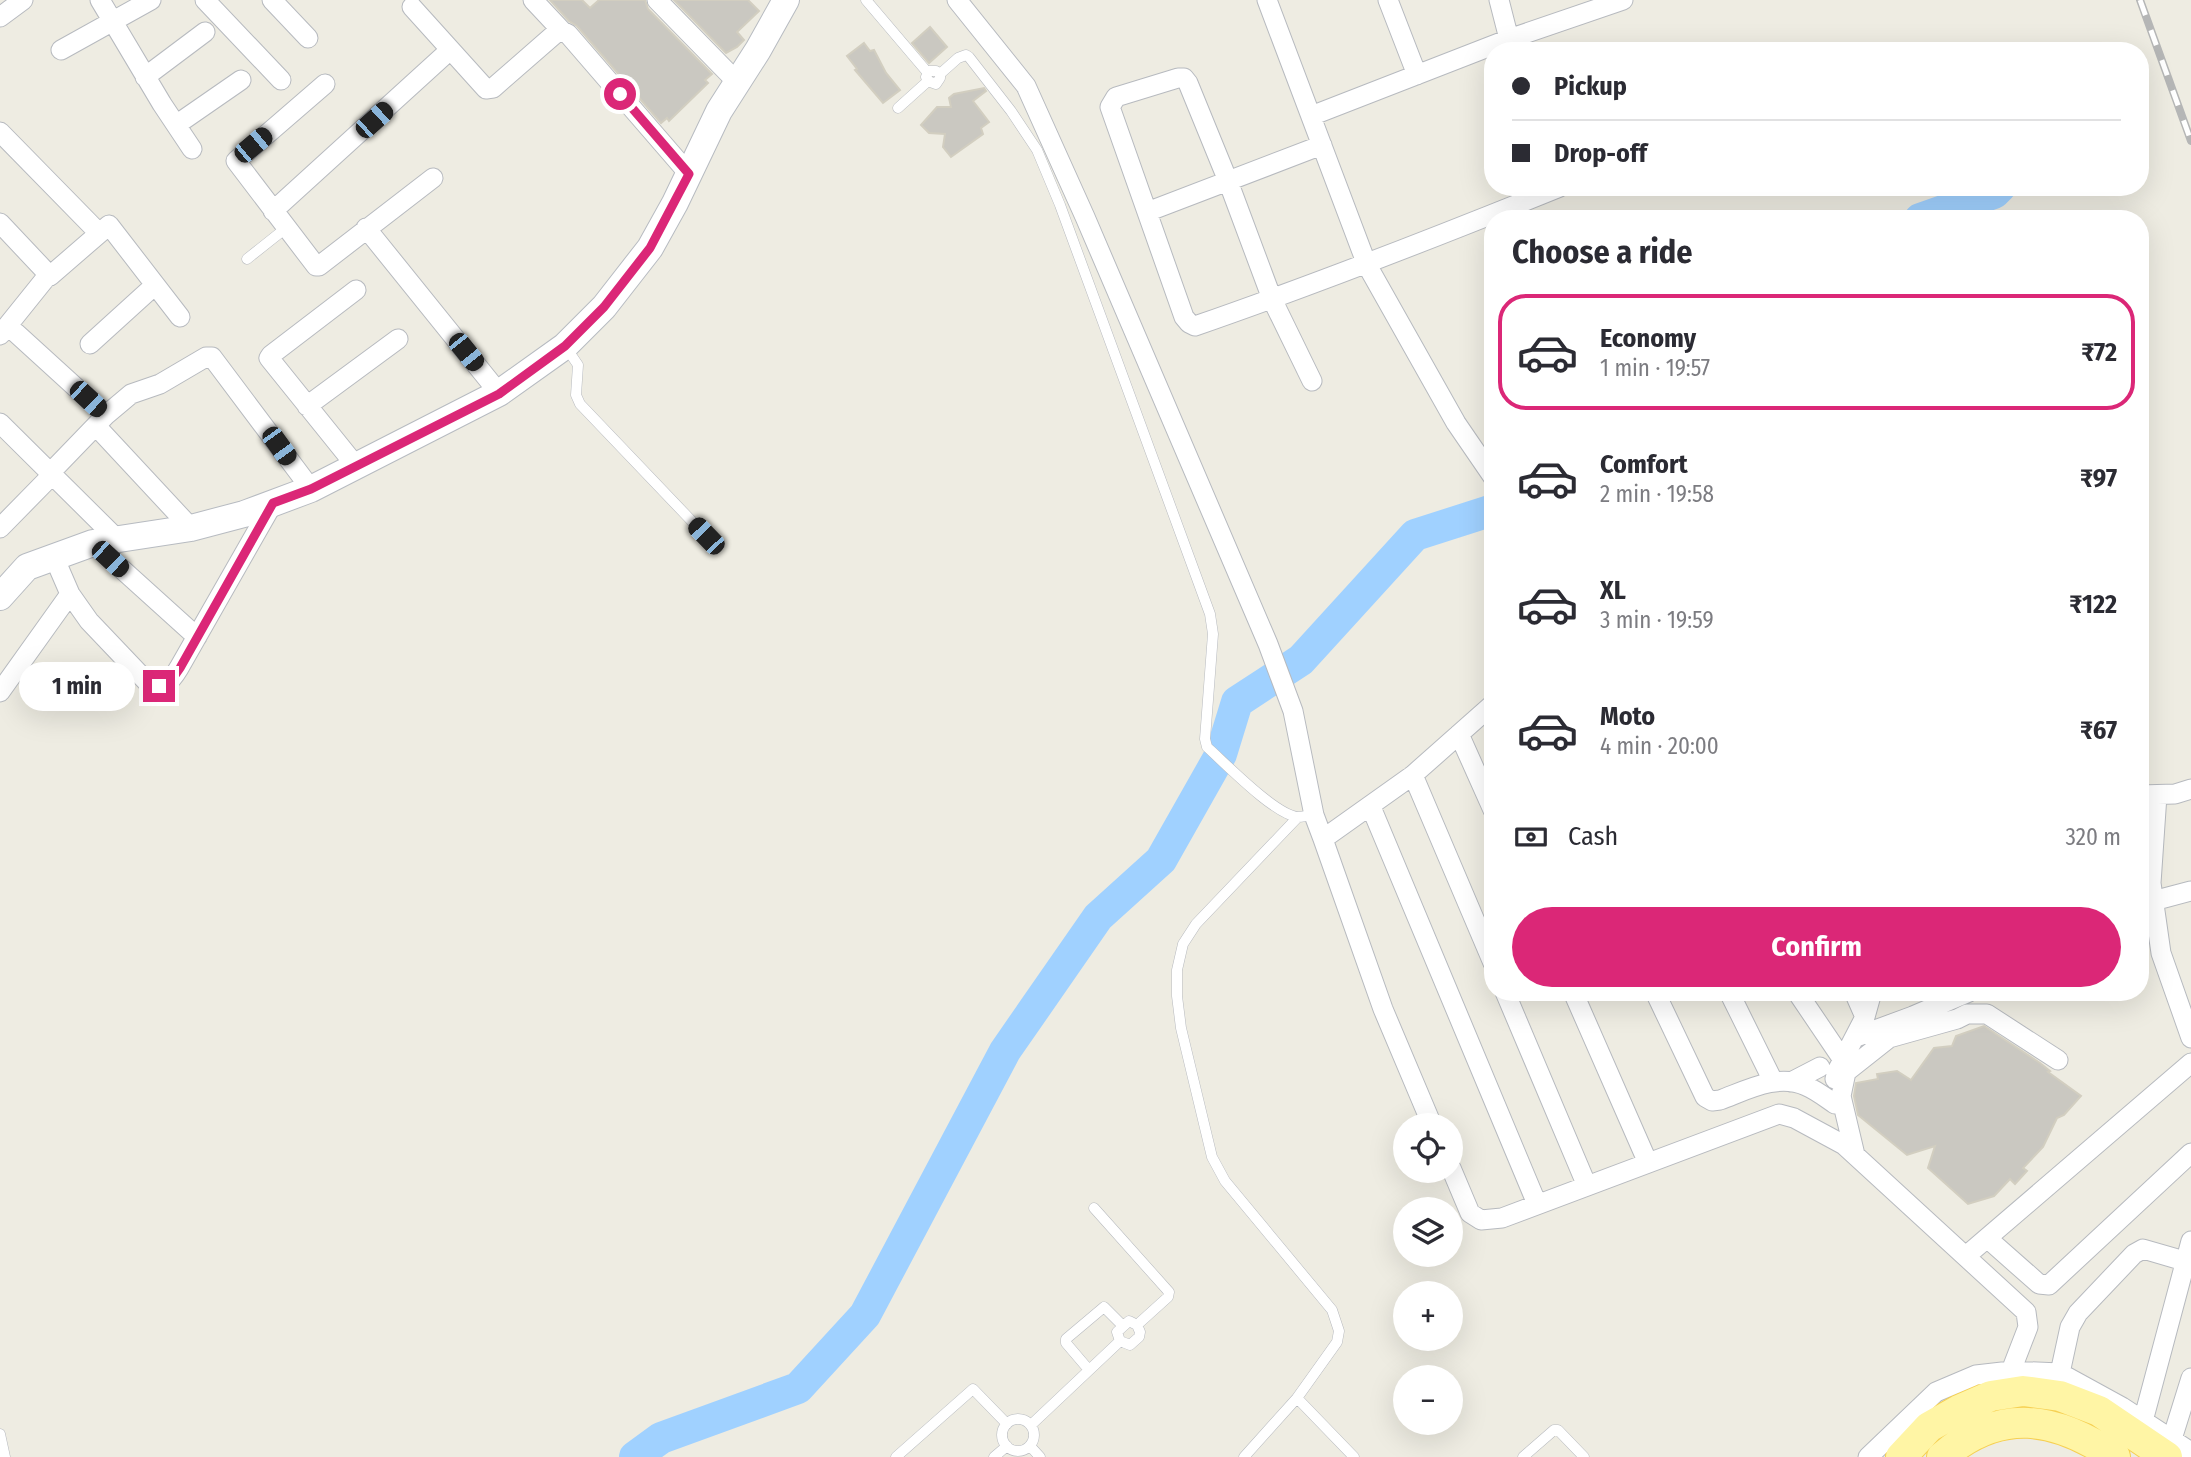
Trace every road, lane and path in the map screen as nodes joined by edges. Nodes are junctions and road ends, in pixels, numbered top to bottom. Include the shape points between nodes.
1 (23, 0) edge
2 (100, 0) edge
3 (151, 0) edge
4 (205, 0) edge
5 (272, 0) edge
6 (533, 0) edge
7 (657, 0) edge
8 (866, 0) edge
9 (957, 0) edge
10 (1267, 0) edge
11 (1388, 0) edge
12 (1499, 0) edge
13 (1623, 0) edge
14 (783, 1) edge
15 (412, 7) dead end
16 (0, 17) edge
17 (115, 22) junction
18 (562, 31) junction
19 (205, 32) dead end
20 (308, 38) dead end
21 (1509, 39) junction
22 (1501, 42) edge
23 (1484, 49) edge
24 (61, 50) dead end
25 (450, 50) junction
26 (1417, 75) junction
27 (145, 77) junction
28 (928, 77) junction
29 (241, 80) dead end
30 (281, 80) dead end
31 (736, 81) junction
32 (325, 84) dead end
33 (898, 108) dead end
34 (1311, 116) junction
35 (176, 125) junction
36 (0, 132) edge
37 (1322, 145) junction
38 (192, 149) dead end
39 (689, 174) junction
40 (433, 178) dead end
41 (1228, 181) junction
42 (1538, 196) edge
43 (1503, 210) edge
44 (273, 211) junction
45 (1147, 212) junction
46 (1484, 218) edge
47 (0, 223) edge
48 (286, 228) junction
49 (366, 228) junction
50 (99, 233) junction
51 (247, 259) dead end
52 (1367, 265) junction
53 (48, 274) junction
54 (155, 285) junction
55 (356, 290) dead end
56 (1272, 299) junction
57 (180, 317) dead end
58 (8, 334) edge
59 (398, 339) dead end
60 (90, 344) dead end
61 (565, 346) junction
62 (1312, 381) dead end
63 (499, 394) junction
64 (307, 406) junction
65 (101, 421) junction
66 (2, 428) edge
67 (1484, 464) edge
68 (356, 466) junction
69 (51, 474) junction
70 (311, 489) junction
71 (273, 503) junction
72 (0, 528) edge
73 (191, 528) junction
74 (706, 536) dead end
75 (105, 541) junction
76 (54, 557) junction
77 (70, 594) junction
78 (0, 597) edge
79 (197, 638) junction
80 (0, 692) edge
81 (1484, 712) edge
82 (1459, 734) junction
83 (1413, 775) junction
84 (2191, 789) edge
85 (1484, 790) edge
86 (2149, 795) edge
87 (1371, 807) junction
88 (1306, 816) junction
89 (1323, 839) junction
90 (2149, 890) edge
91 (2191, 891) edge
92 (2149, 895) edge
93 (1484, 942) edge
94 (1509, 1001) edge
95 (1577, 1001) edge
96 (1659, 1001) edge
97 (1734, 1001) edge
98 (1803, 1001) edge
99 (1858, 1001) edge
100 (1870, 1001) edge
101 (1948, 1001) edge
102 (2185, 1002) edge
103 (1866, 1017) junction
104 (1856, 1037) junction
105 (2191, 1038) edge
106 (1843, 1060) junction
107 (2058, 1060) dead end
108 (2191, 1063) edge
109 (1820, 1067) dead end
110 (1782, 1082) junction
111 (1835, 1104) junction
112 (1427, 1113) edge
113 (1850, 1150) junction
114 (2191, 1153) edge
115 (1648, 1163) junction
116 (1457, 1183) edge
117 (1587, 1185) junction
118 (1537, 1204) junction
119 (1094, 1208) dead end
120 (1987, 1238) junction
121 (2191, 1241) edge
122 (1966, 1256) junction
123 (2011, 1259) junction
124 (2189, 1262) edge
125 (2010, 1304) junction
126 (1122, 1325) junction
127 (1137, 1325) junction
128 (1120, 1341) junction
129 (1089, 1370) junction
130 (2011, 1371) junction
131 (2060, 1373) junction
132 (2191, 1378) edge
133 (1297, 1398) junction
134 (2143, 1421) junction
135 (1032, 1423) junction
136 (1007, 1424) junction
137 (0, 1434) edge
138 (1007, 1446) junction
139 (1030, 1446) junction
140 (2169, 1448) edge
141 (2191, 1452) edge
142 (5, 1457) edge
143 (896, 1457) edge
144 (994, 1457) edge
145 (1040, 1457) edge
146 (1244, 1457) edge
147 (1354, 1457) edge
148 (1523, 1457) edge
149 (1584, 1457) edge
150 (1868, 1457) edge
151 (1901, 1457) edge
152 (1942, 1457) edge
153 (2115, 1457) edge

1 - 16 street
2 - 17 street
3 - 17 street
4 - 30 street
5 - 20 street
6 - 18 street
7 - 31 street
8 - 28 lane
9 - 88 street via 1026,86 1268,644 1293,712
10 - 34 street
11 - 26 street
12 - 21 street
13 - 21 street
14 - 31 street
15 - 25 street
17 - 24 street
17 - 27 street
18 - 25 street via 490,89
18 - 39 street
19 - 27 street
21 - 22 street
23 - 26 street
25 - 44 street
26 - 34 street
27 - 35 street
28 - 33 lane
28 - 88 lane via 933,70 940,74 958,58 969,57 1037,150 1210,614 1213,634 1205,739 1210,749 1268,802 1286,813
29 - 35 street
31 - 39 street
32 - 44 street via 236,161
34 - 37 street
35 - 38 street
36 - 50 street
37 - 41 street
37 - 52 street
39 - 61 street via 650,248 604,307
40 - 49 street
41 - 45 street
41 - 45 street via 1184,78 1116,97 1110,107
41 - 56 street
42 - 43 street
44 - 48 street
45 - 56 street via 1189,323 1195,326
46 - 52 street
47 - 53 street
48 - 49 street via 317,266
48 - 51 lane
49 - 63 street
50 - 53 street via 53,275
50 - 54 street via 109,225
52 - 56 street
52 - 67 street
53 - 58 street
54 - 57 street
54 - 60 street
55 - 64 street via 271,355 270,361
56 - 62 street
58 - 65 street
59 - 64 street
61 - 63 street
61 - 74 lane via 578,365 576,395 580,404
63 - 68 street
64 - 68 street
65 - 69 street
65 - 70 street via 138,390 212,357
65 - 73 street
66 - 69 street
68 - 70 street
69 - 72 street
69 - 75 street
70 - 71 street
71 - 73 street
71 - 79 street
73 - 75 street
75 - 76 street
75 - 79 street
76 - 77 street
76 - 78 street via 27,567
77 - 79 street via 89,621 148,683 159,686 171,681
77 - 80 street
81 - 82 street
82 - 83 street
82 - 85 street
83 - 87 street
83 - 93 street
84 - 86 street
87 - 89 street
87 - 118 street
88 - 89 street
88 - 133 lane via 1196,924 1183,944 1177,970 1181,1028 1212,1157 1225,1181 1332,1310 1339,1331 1337,1342
89 - 112 street via 1382,1009
90 - 91 street
92 - 102 street via 2161,953
94 - 117 street
95 - 115 street
96 - 110 street via 1705,1097 1720,1100
97 - 110 street
98 - 106 street
99 - 103 street
100 - 103 street
101 - 104 street
102 - 105 street
103 - 104 street
104 - 106 street
106 - 111 street via 1833,1088
107 - 113 street via 1987,1014 1967,1014 1889,1038 1846,1072 1840,1096
108 - 120 street
109 - 110 street
110 - 111 street via 1806,1086
111 - 113 street
113 - 115 street via 1794,1118 1781,1118
113 - 122 street
114 - 123 street via 2049,1285 2039,1284
115 - 117 street
116 - 118 street via 1470,1213 1481,1220
117 - 118 street
119 - 127 lane via 1169,1292
120 - 122 street
120 - 123 street
121 - 124 street
122 - 125 street
123 - 125 street
124 - 131 street via 2143,1249 2134,1254 2078,1312
124 - 134 street
125 - 130 street via 2026,1312 2028,1327
126 - 127 lane via 1129,1321
126 - 128 lane via 1117,1332
126 - 129 lane via 1101,1308 1066,1339
127 - 128 lane via 1140,1332 1135,1341 1130,1345
128 - 129 lane
129 - 135 lane
130 - 131 street
130 - 150 street via 1976,1375 1936,1392
131 - 134 street
132 - 140 street
133 - 146 lane
133 - 147 lane
134 - 140 street
135 - 136 lane via 1019,1418
135 - 139 lane via 1035,1432
136 - 138 lane via 1001,1438
136 - 143 lane via 973,1389
137 - 142 lane
138 - 139 lane via 1022,1451
138 - 144 lane
139 - 145 lane
140 - 141 street
140 - 151 main road via 2099,1410 2060,1396 2023,1391 1991,1396 1959,1410 1929,1427
148 - 149 lane via 1554,1430
152 - 153 main road via 1982,1430 2004,1423 2034,1422 2092,1441

